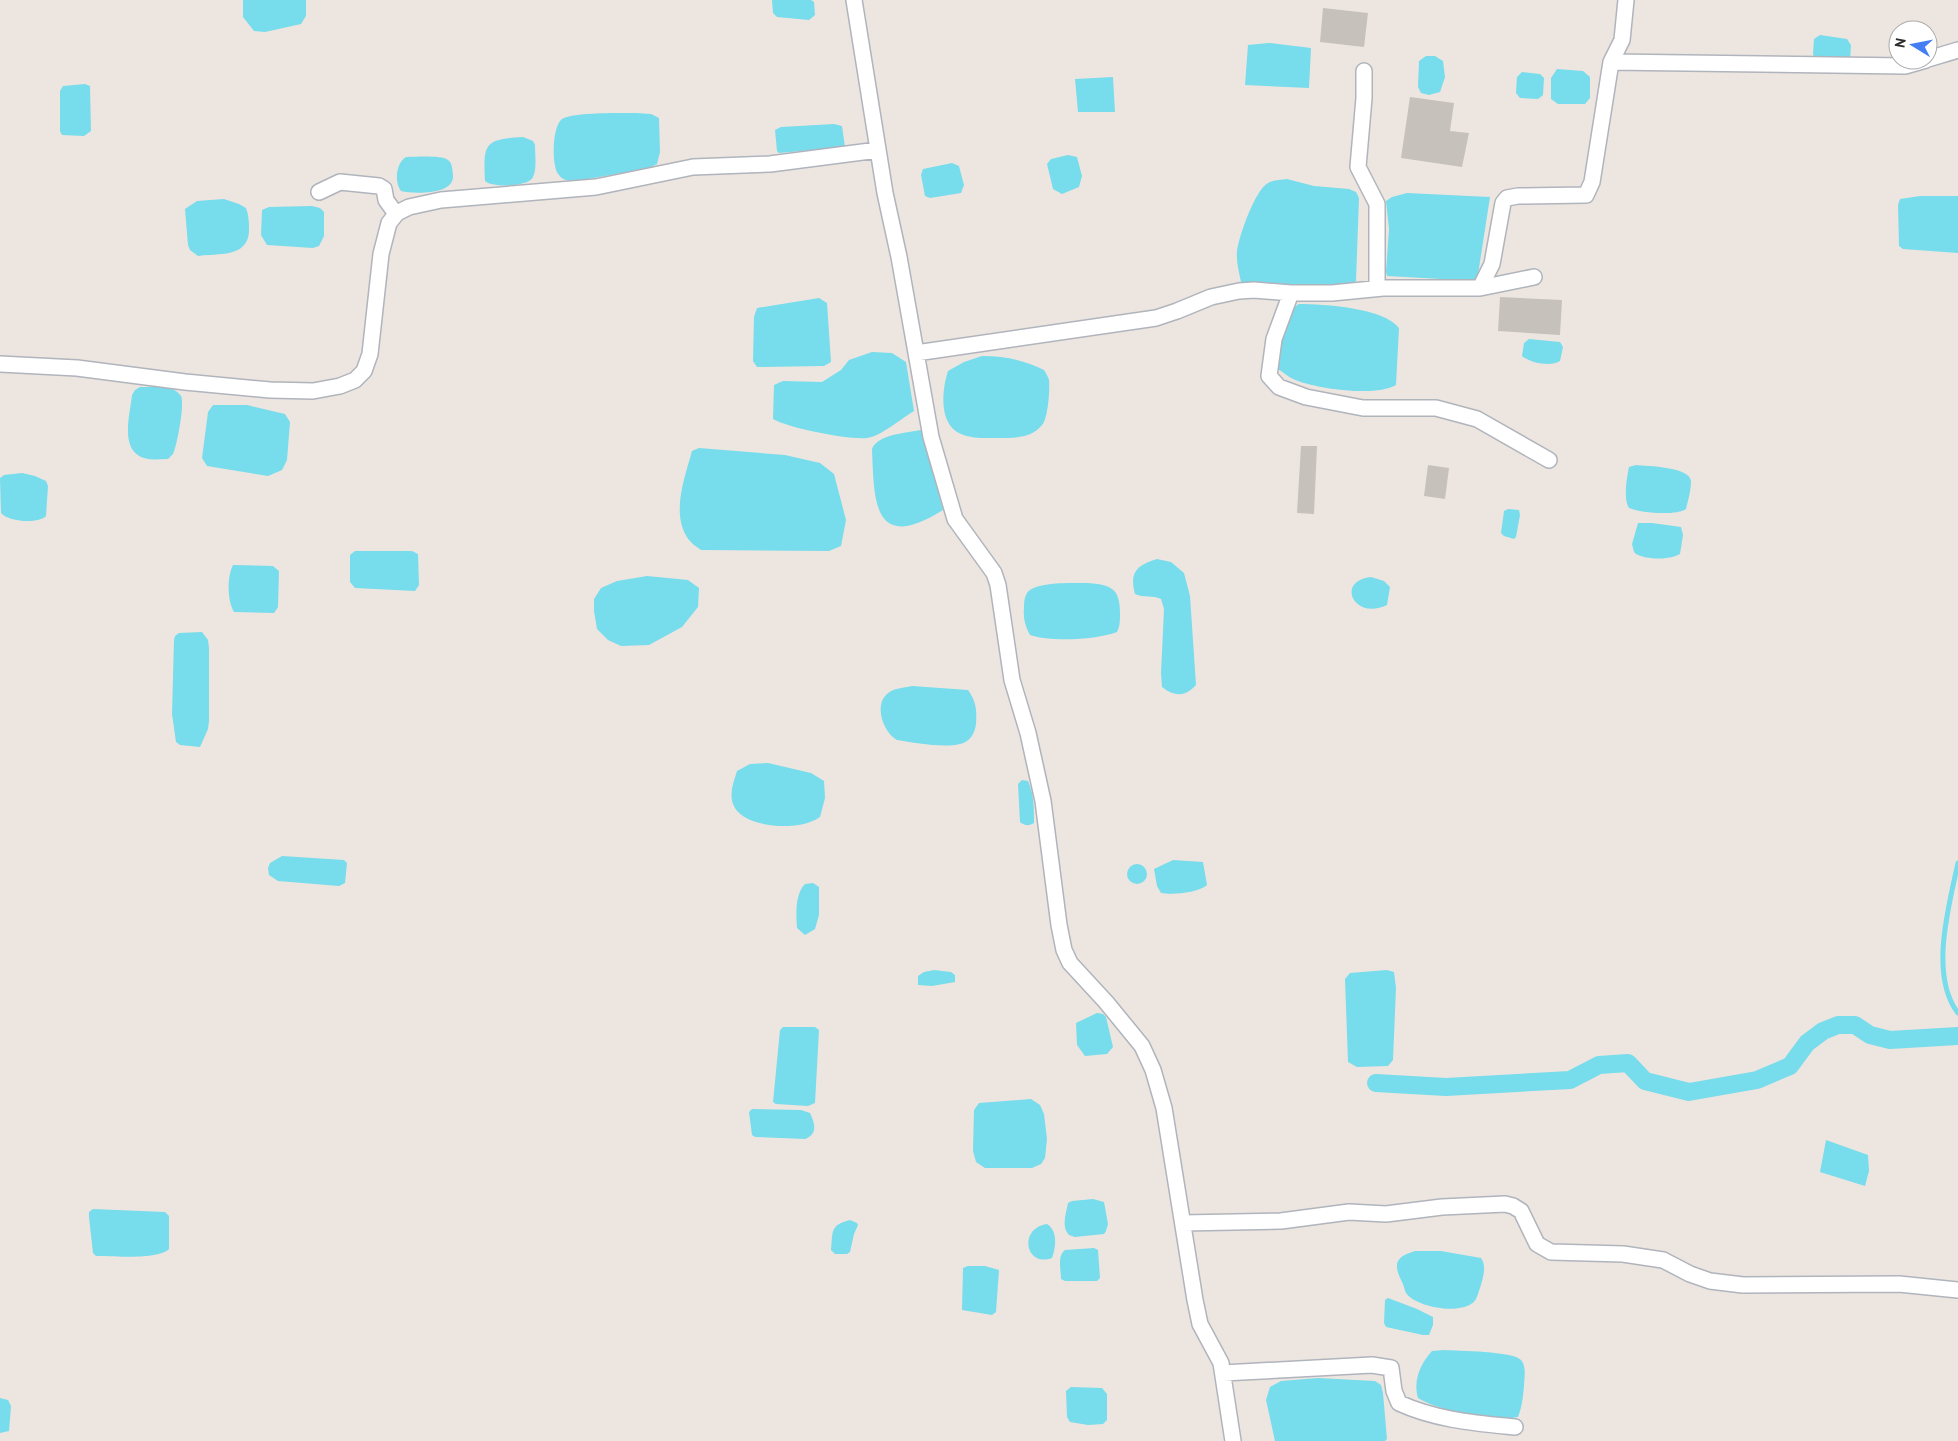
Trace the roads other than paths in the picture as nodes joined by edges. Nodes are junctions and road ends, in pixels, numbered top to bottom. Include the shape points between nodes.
1 (854, 0) edge
2 (1626, 0) edge
3 (1958, 50) edge
4 (1938, 56) edge
5 (1611, 62) junction
6 (1888, 66) edge
7 (1364, 72) dead end
8 (878, 150) junction
9 (320, 192) dead end
10 (396, 214) junction
11 (1534, 276) dead end
12 (1377, 288) junction
13 (1480, 288) junction
14 (1291, 293) junction
15 (916, 353) junction
16 (0, 364) edge
17 (1549, 460) dead end
18 (1183, 1223) junction
19 (1958, 1290) edge
20 (1223, 1373) junction
21 (1515, 1427) dead end
22 (1233, 1441) edge

1 - 8 street
2 - 5 street via 1622,40
3 - 4 street
5 - 6 street
5 - 13 street via 1592,182 1586,195 1507,198 1503,203 1492,264
7 - 12 street via 1358,167 1377,204
8 - 10 street via 770,164 693,167 596,187 440,200 409,207
8 - 15 street
9 - 10 street via 340,182 379,186 384,189 386,200
10 - 16 street via 389,223 381,254 370,354 364,372 340,386 313,391 270,390 77,368
11 - 13 street
12 - 13 street
12 - 14 street
14 - 15 street via 1239,290 1156,318
14 - 17 street via 1274,339 1269,376 1279,387 1306,397 1363,408 1436,408 1477,419
15 - 18 street via 931,438 955,519 994,573 998,586 1012,680 1043,801 1064,950 1074,969 1142,1046 1154,1070 1164,1108
18 - 19 street via 1281,1221 1349,1212 1386,1214 1505,1204 1521,1211 1537,1244 1552,1252 1623,1254 1663,1260 1710,1281 1743,1285 1899,1284
18 - 20 street via 1200,1324
20 - 21 street via 1363,1366 1391,1368 1399,1403 1411,1409 1457,1422
20 - 22 street

